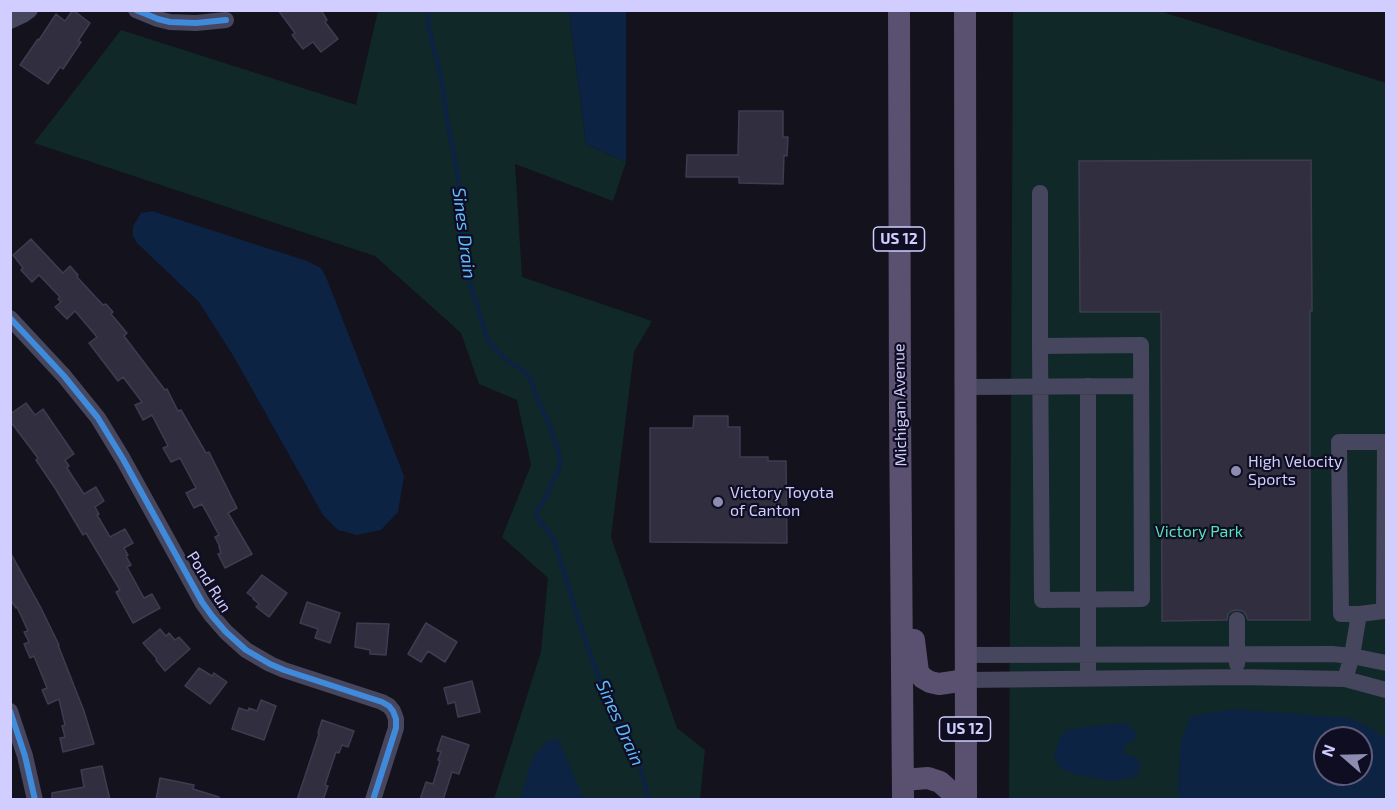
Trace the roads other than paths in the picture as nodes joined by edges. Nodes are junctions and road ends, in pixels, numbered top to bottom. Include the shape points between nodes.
1 (30, 10) edge
2 (136, 10) edge
3 (898, 10) edge
4 (965, 10) edge
5 (226, 20) dead end
6 (10, 21) edge
7 (1040, 193) dead end
8 (10, 318) edge
9 (1040, 346) junction
10 (1041, 386) junction
11 (1088, 386) junction
12 (1141, 386) junction
13 (966, 387) junction
14 (901, 482) junction
15 (1088, 599) junction
16 (1359, 614) junction
17 (1237, 620) dead end
18 (1088, 654) junction
19 (1237, 654) junction
20 (966, 655) junction
21 (1353, 656) junction
22 (1386, 663) edge
23 (1238, 677) junction
24 (1088, 678) junction
25 (1345, 679) junction
26 (966, 680) junction
27 (1386, 690) edge
28 (10, 711) edge
29 (903, 790) edge
30 (35, 800) edge
31 (373, 800) edge
32 (960, 800) edge
33 (966, 800) edge

1 - 6 street
2 - 5 street via 170,22
3 - 14 main road, Michigan Avenue / US 12
4 - 13 main road, US 12
7 - 9 street
8 - 31 street, Pond Run via 98,418 202,602 226,632 270,664 382,702 393,711 396,728
9 - 10 street
9 - 12 street via 1141,345
10 - 11 street
10 - 13 street
10 - 15 street via 1042,600
11 - 12 street
11 - 15 street
12 - 15 street via 1142,599
13 - 20 main road, US 12
14 - 26 main road via 914,495 914,646 918,672 939,684
14 - 29 main road, Michigan Avenue / US 12
15 - 18 street
16 - 16 street via 1384,611 1385,442 1339,442 1341,614
16 - 21 street
17 - 19 street
18 - 19 street
18 - 20 street
18 - 24 street
19 - 21 street
19 - 23 street
20 - 26 main road, US 12
21 - 22 street
21 - 25 street
23 - 24 street
23 - 25 street
24 - 26 street
25 - 27 street
26 - 33 main road, US 12
28 - 30 street
29 - 32 main road via 928,778 940,782

